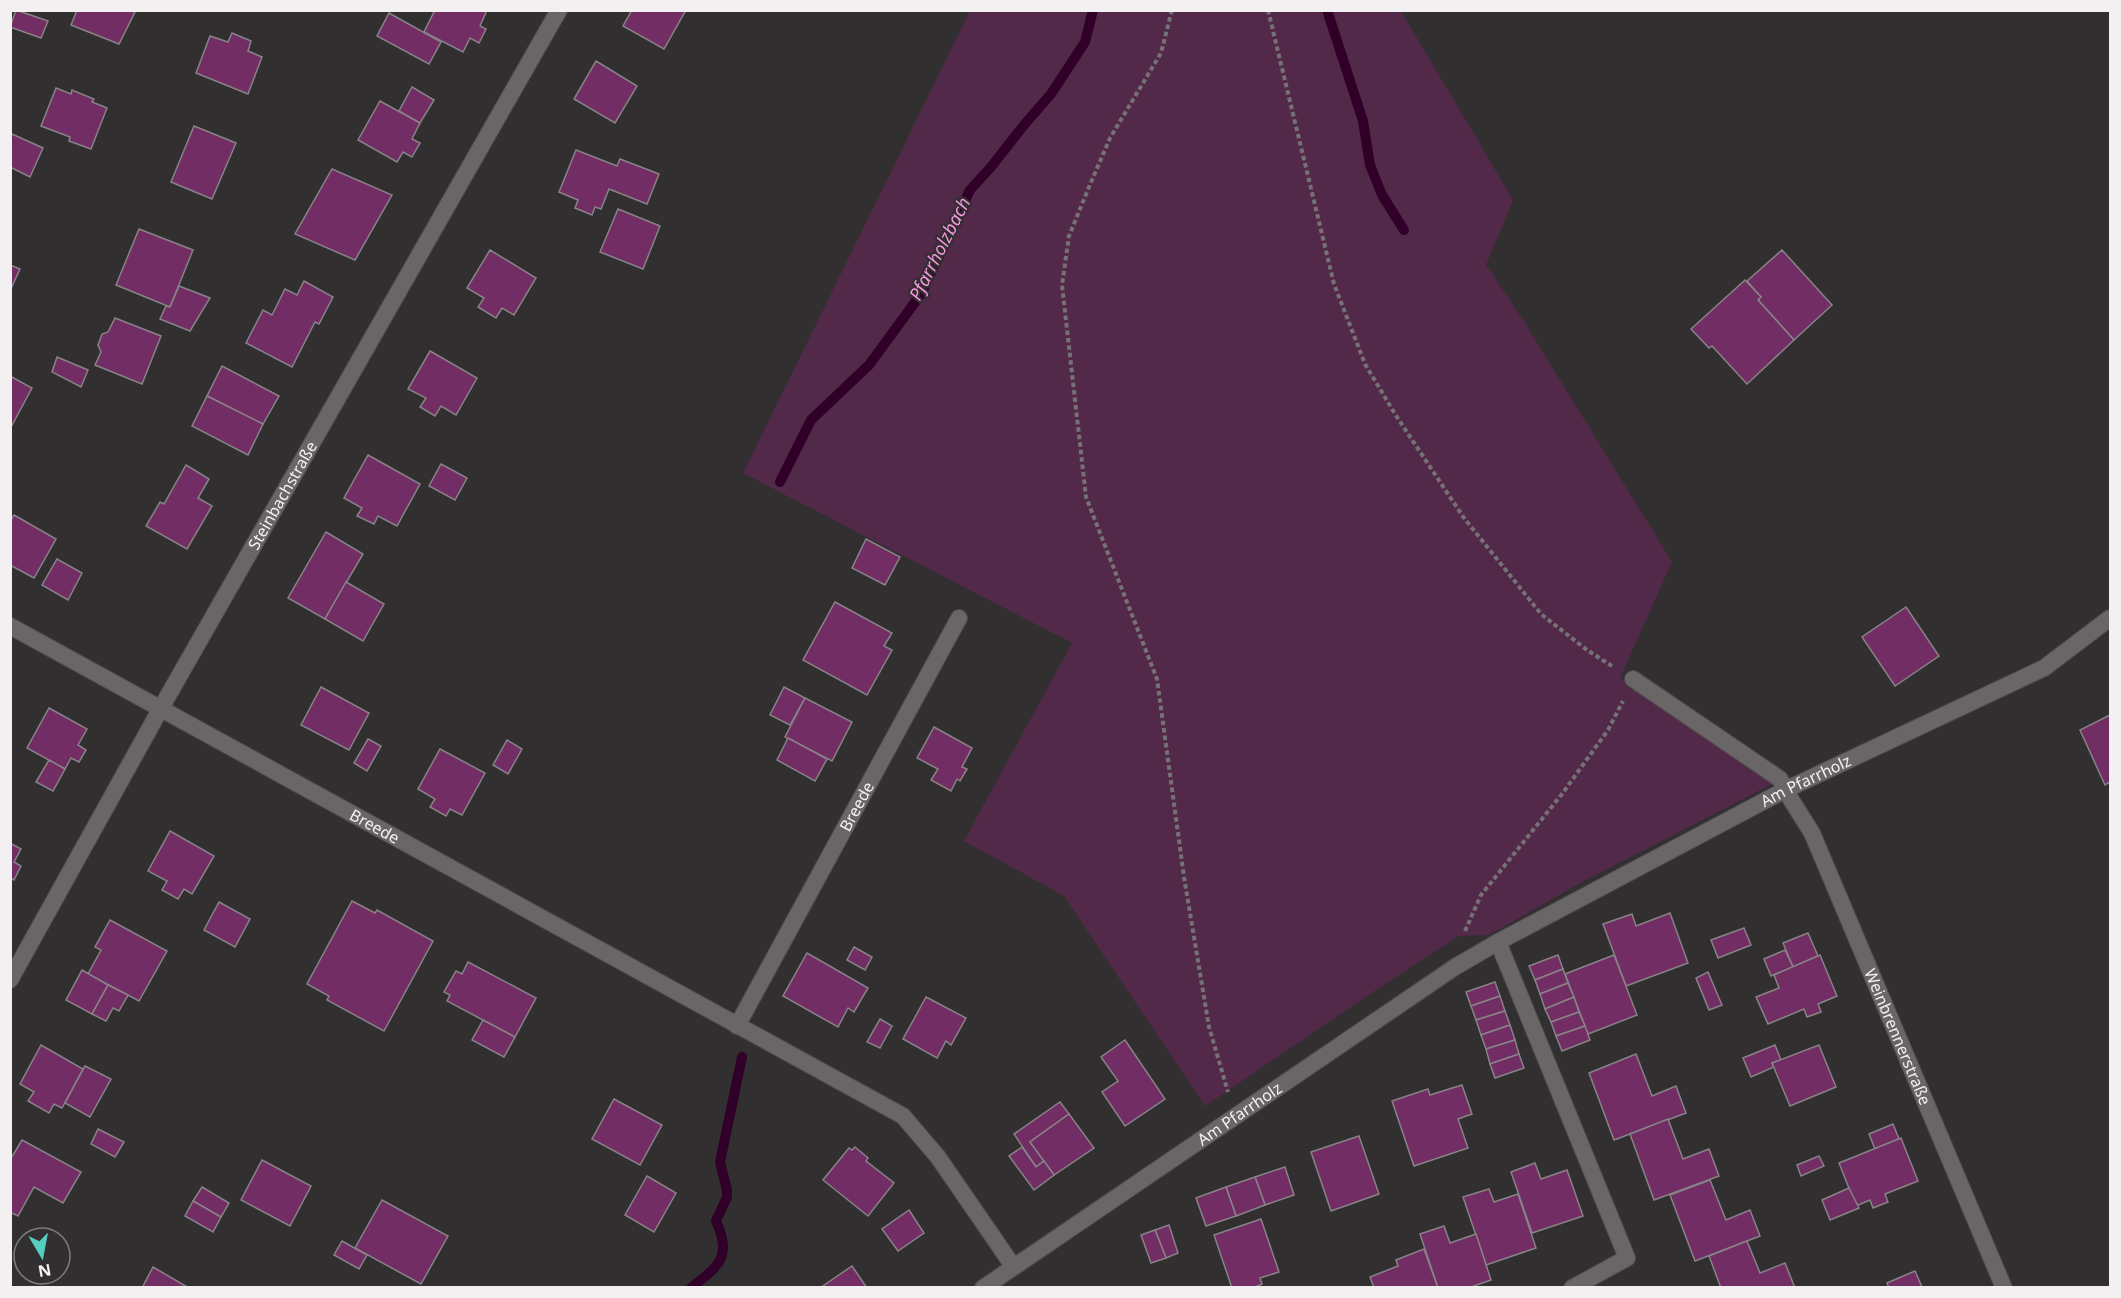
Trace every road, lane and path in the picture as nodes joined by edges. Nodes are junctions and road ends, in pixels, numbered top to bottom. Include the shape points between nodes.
1 (559, 10) edge
2 (1172, 10) edge
3 (1268, 10) edge
4 (959, 618) dead end
5 (2110, 618) edge
6 (10, 626) edge
7 (1634, 679) junction
8 (161, 708) junction
9 (1785, 790) junction
10 (1498, 942) junction
11 (1455, 967) junction
12 (10, 980) edge
13 (737, 1026) junction
14 (1235, 1116) junction
15 (1013, 1266) junction
16 (983, 1287) edge
17 (1572, 1287) edge
18 (2004, 1287) edge

1 - 8 street, Steinbachstraße
2 - 14 path via 1161,53 1110,138 1069,236 1062,285 1086,497 1157,679 1209,1027
3 - 7 path via 1334,284 1365,364 1464,518 1541,614 1587,650
4 - 13 street, Breede
5 - 9 street, Am Pfarrholz via 2044,668
6 - 8 street, Breede
7 - 9 street, Weinbrennerstraße via 1780,778
7 - 11 path via 1608,730 1481,896
8 - 12 street, Steinbachstraße
8 - 13 street, Breede
9 - 10 street, Am Pfarrholz
9 - 18 street, Weinbrennerstraße via 1812,832
10 - 11 street, Am Pfarrholz
10 - 17 street via 1628,1258
11 - 14 street, Am Pfarrholz
13 - 15 street, Breede via 903,1116 938,1157
14 - 15 street, Am Pfarrholz
15 - 16 street, Am Pfarrholz

